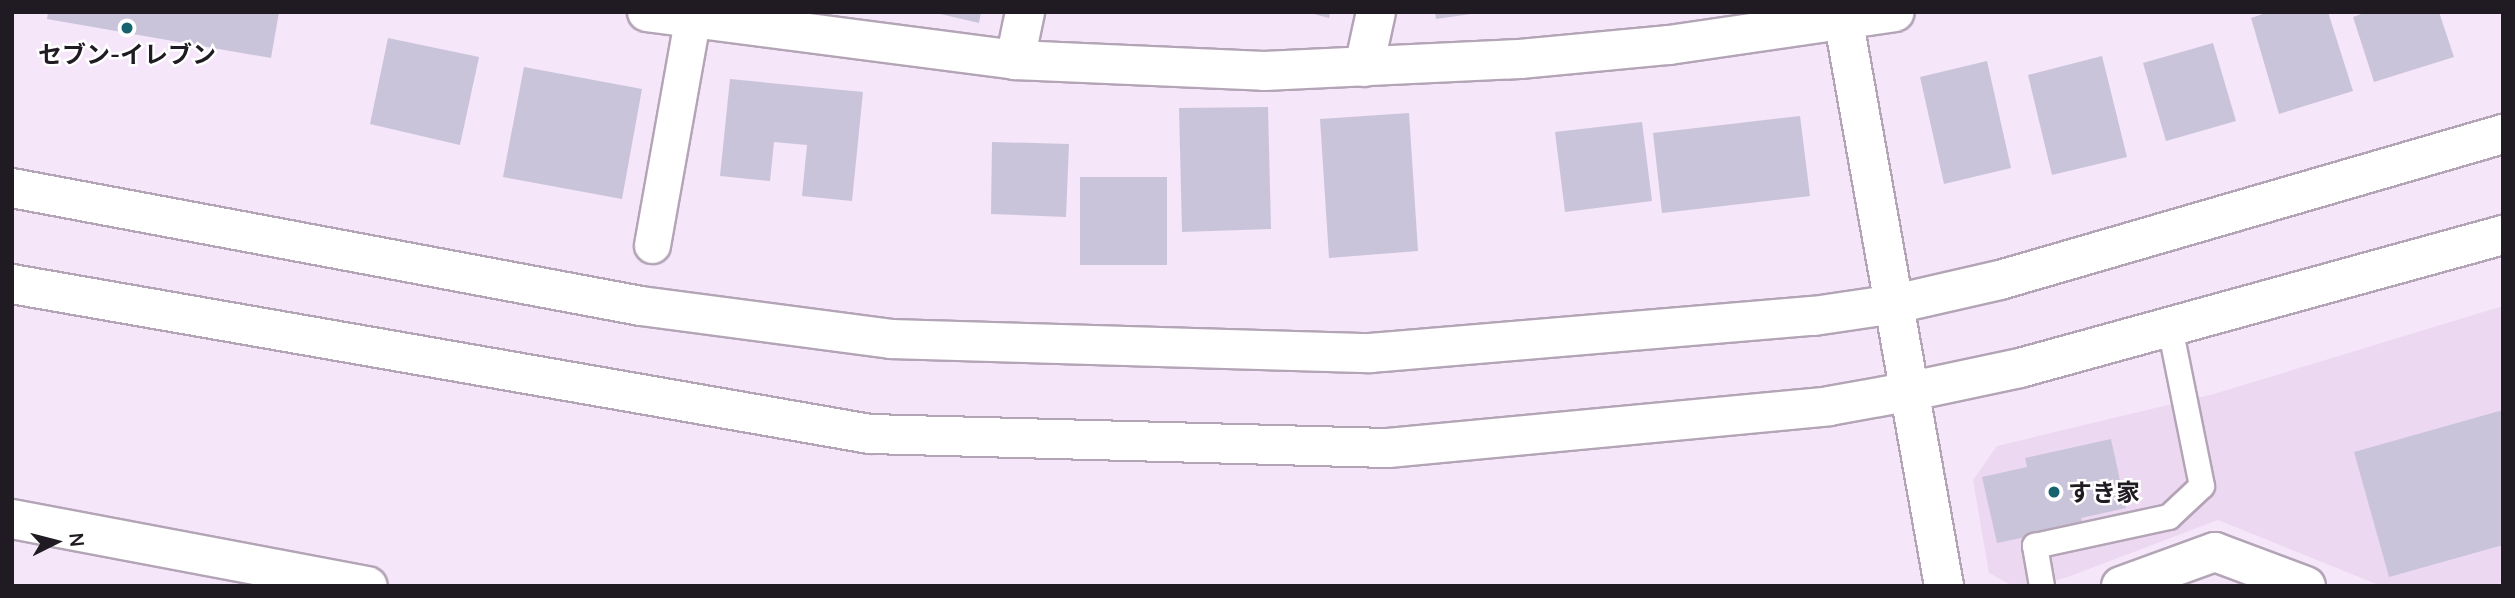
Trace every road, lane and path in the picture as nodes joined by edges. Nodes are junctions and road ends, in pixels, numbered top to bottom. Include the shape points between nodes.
1 (647, 12) edge
2 (1025, 12) edge
3 (1376, 12) edge
4 (1895, 12) edge
5 (693, 16) edge
6 (1843, 16) edge
7 (1015, 60) junction
8 (1364, 67) junction
9 (2503, 134) edge
10 (12, 188) edge
11 (2503, 235) edge
12 (652, 245) dead end
13 (12, 284) edge
14 (1895, 304) junction
15 (2170, 327) junction
16 (1912, 391) junction
17 (12, 519) edge
18 (230, 573) edge
19 (368, 586) edge
20 (1944, 586) edge
21 (2042, 586) edge
22 (2121, 586) edge
23 (2306, 586) edge

1 - 5 street
2 - 7 street
3 - 8 street
4 - 6 street
5 - 7 street
5 - 12 street
6 - 8 street via 1669,45
6 - 14 street
7 - 8 street via 1264,71
9 - 14 street via 2000,281
10 - 14 street via 641,306 891,338 1370,354 1814,316
11 - 15 street
13 - 16 street via 870,434 1388,448 1829,406
14 - 16 street
15 - 16 street via 2020,368
15 - 21 lane via 2203,486 2169,517 2035,546
16 - 20 street
17 - 18 street
18 - 19 street
22 - 23 street via 2215,552

